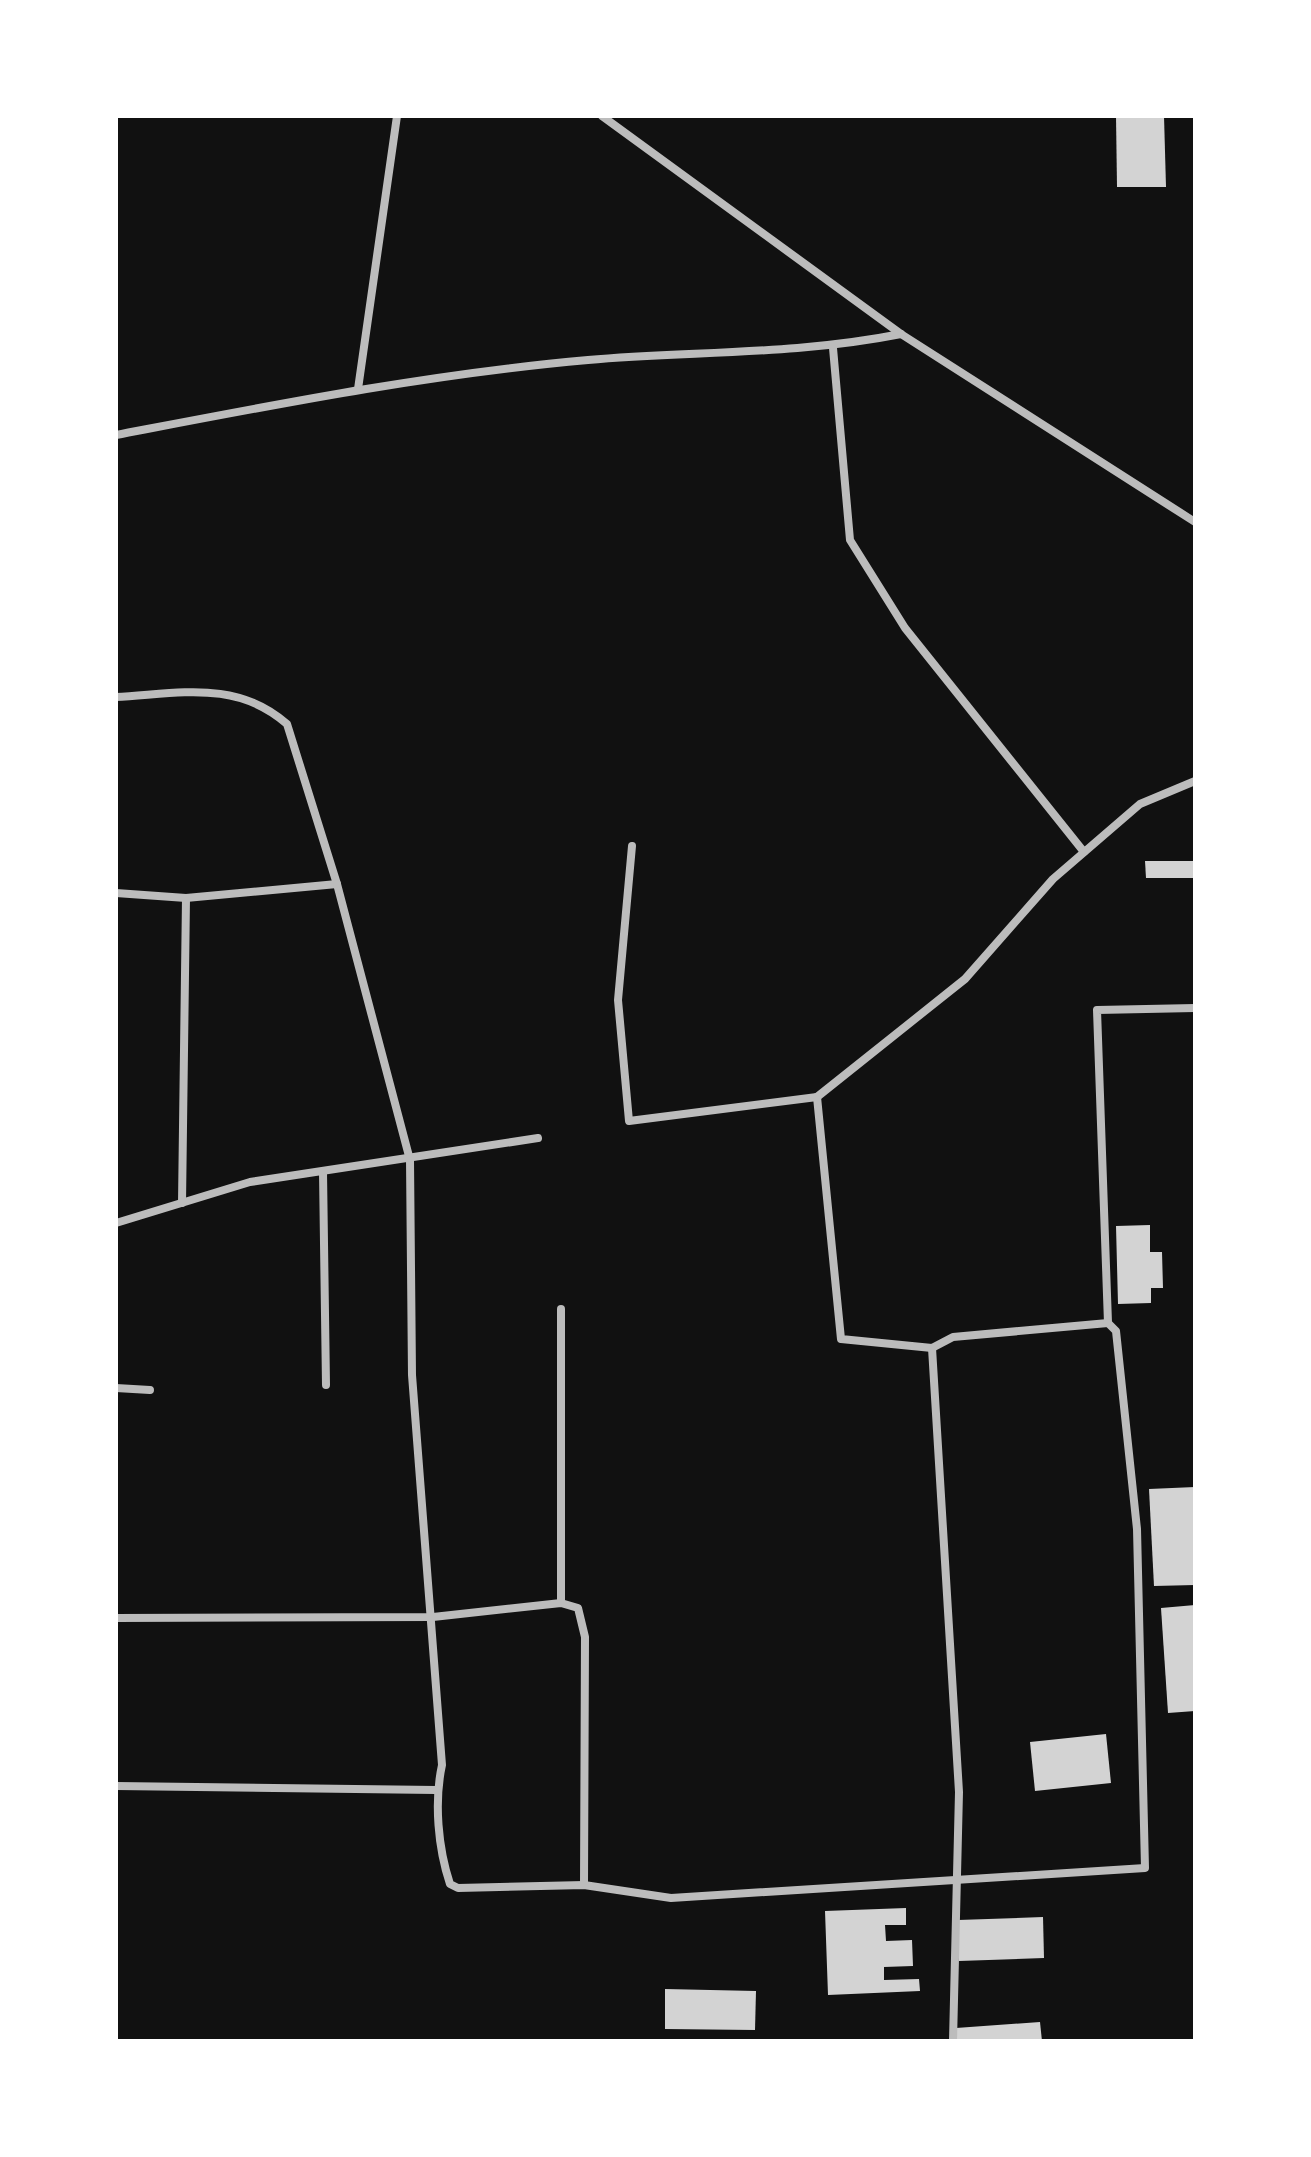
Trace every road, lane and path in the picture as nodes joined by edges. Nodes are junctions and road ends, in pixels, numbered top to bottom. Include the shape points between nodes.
1 (397, 116) edge
2 (602, 116) edge
3 (901, 334) junction
4 (833, 348) junction
5 (358, 389) junction
6 (116, 435) edge
7 (1195, 522) edge
8 (116, 697) edge
9 (1195, 781) edge
10 (632, 846) dead end
11 (1084, 852) junction
12 (337, 884) junction
13 (116, 893) edge
14 (186, 898) junction
15 (1195, 1008) edge
16 (817, 1097) junction
17 (538, 1138) dead end
18 (410, 1160) junction
19 (323, 1172) junction
20 (182, 1203) junction
21 (116, 1223) edge
22 (561, 1309) dead end
23 (1108, 1323) junction
24 (932, 1348) junction
25 (326, 1385) dead end
26 (116, 1388) edge
27 (150, 1390) dead end
28 (561, 1603) junction
29 (433, 1617) junction
30 (116, 1618) edge
31 (116, 1786) edge
32 (436, 1790) junction
33 (957, 1881) junction
34 (584, 1885) junction
35 (953, 2041) edge

1 - 5 street
2 - 3 street
3 - 4 street
3 - 7 street
4 - 5 street via 588,360
4 - 11 street via 850,540 905,628
5 - 6 street
8 - 12 street via 223,691 267,706 287,724
9 - 11 street via 1140,804
10 - 16 street via 618,1000 629,1121
11 - 16 street via 1053,879 965,979
12 - 14 street
12 - 18 street
13 - 14 street
14 - 20 street
15 - 23 street via 1097,1010
16 - 24 street via 841,1339
17 - 18 street
18 - 19 street
18 - 29 street via 412,1375
19 - 20 street via 250,1182
19 - 25 street
20 - 21 street
22 - 28 street
23 - 24 street via 953,1337
23 - 33 street via 1116,1331 1137,1529 1145,1868
24 - 33 street via 959,1792
26 - 27 street
28 - 29 street
28 - 34 street via 578,1608 585,1637
29 - 30 street
29 - 32 street via 442,1765
31 - 32 street
32 - 34 street via 450,1884 479,1890
33 - 34 street via 671,1898
33 - 35 street

